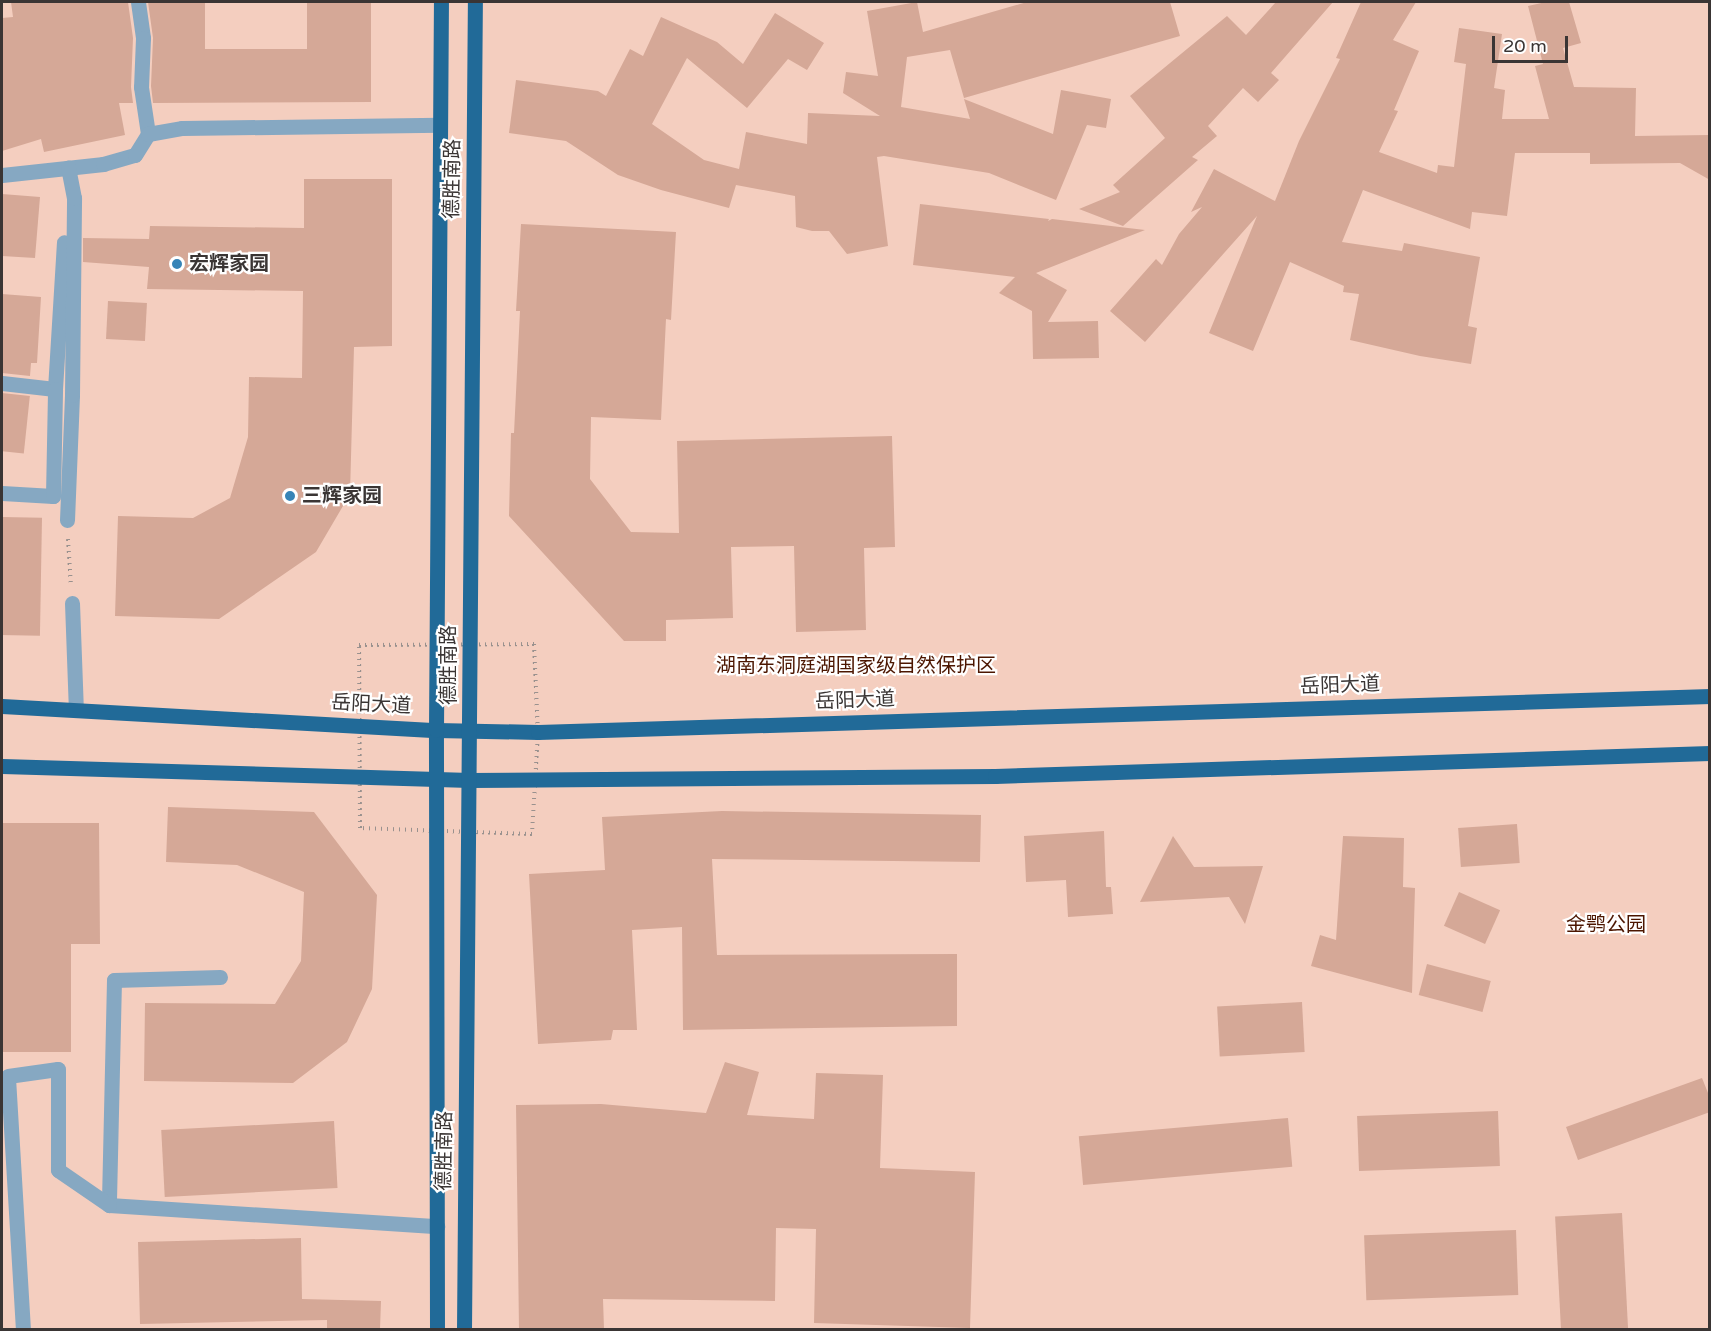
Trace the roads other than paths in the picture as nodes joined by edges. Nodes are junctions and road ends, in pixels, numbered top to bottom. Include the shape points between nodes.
1 (138, 2) edge
2 (441, 2) edge
3 (475, 2) edge
4 (440, 125) junction
5 (148, 134) junction
6 (69, 168) junction
7 (2, 175) edge
8 (2, 383) edge
9 (55, 389) junction
10 (2, 493) edge
11 (67, 520) road end
12 (72, 603) road end
13 (1710, 696) edge
14 (2, 706) edge
15 (76, 710) junction
16 (436, 730) junction
17 (470, 730) junction
18 (1710, 753) edge
19 (2, 766) edge
20 (436, 780) junction
21 (470, 780) junction
22 (220, 977) dead end
23 (109, 1205) junction
24 (437, 1226) junction
25 (23, 1329) edge
26 (437, 1329) edge
27 (464, 1329) edge

1 - 5 street via 143,38 141,87
2 - 4 main road, 德胜南路
3 - 17 main road, 德胜南路
4 - 5 street via 182,128
4 - 16 main road, 德胜南路
5 - 6 street via 135,155
6 - 7 street
6 - 9 street
6 - 11 street via 74,198
8 - 9 street
9 - 10 street via 53,496
12 - 15 street
13 - 17 main road, 岳阳大道 via 550,731
14 - 15 main road, 岳阳大道
15 - 16 main road, 岳阳大道
16 - 17 main road, 岳阳大道
16 - 20 main road, 德胜南路
17 - 21 main road, 德胜南路
18 - 21 main road via 995,776
19 - 20 main road
20 - 21 main road
20 - 24 main road, 德胜南路
21 - 27 main road, 德胜南路
22 - 23 street via 114,980
23 - 24 street
23 - 25 street via 58,1170 58,1070 8,1076
24 - 26 main road, 德胜南路

